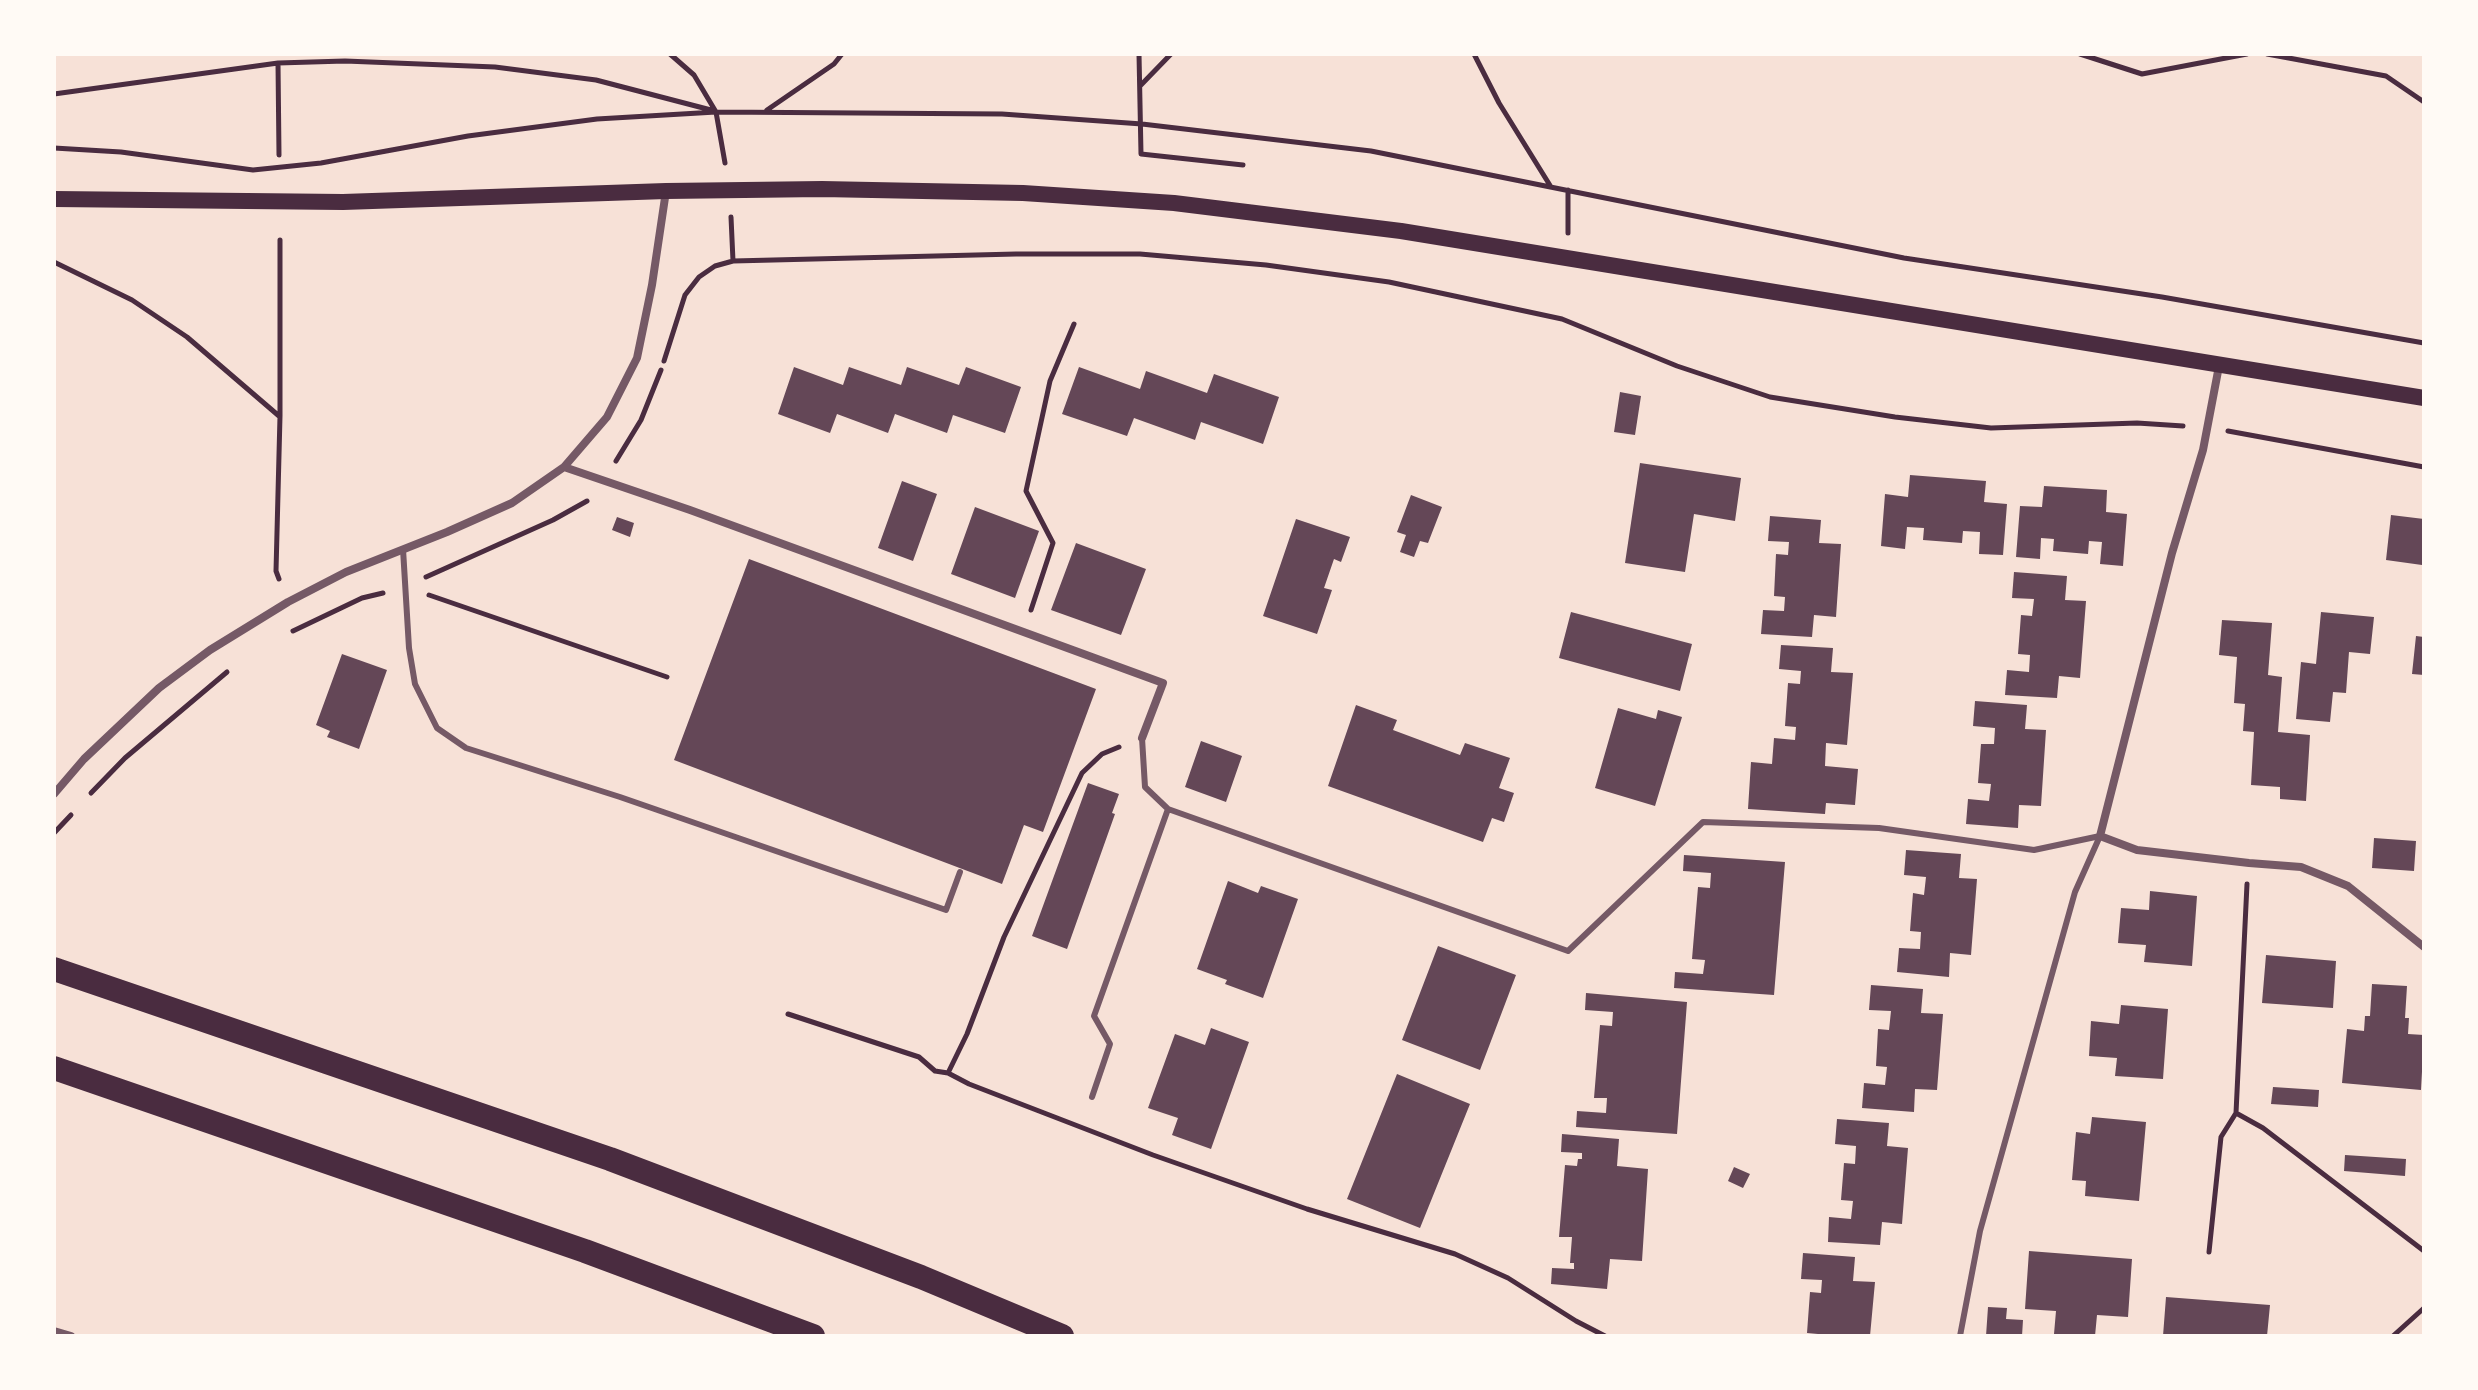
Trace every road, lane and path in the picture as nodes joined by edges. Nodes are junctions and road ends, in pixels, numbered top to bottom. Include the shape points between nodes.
1 (670, 54) edge
2 (842, 54) edge
3 (1139, 54) edge
4 (1171, 54) edge
5 (1474, 54) edge
6 (2080, 54) edge
7 (2247, 54) edge
8 (2267, 54) edge
9 (278, 63) junction
10 (1139, 86) junction
11 (54, 94) edge
12 (2424, 102) edge
13 (767, 111) dead end
14 (716, 112) junction
15 (279, 155) dead end
16 (1243, 165) dead end
17 (1551, 187) dead end
18 (730, 190) junction
19 (1568, 190) dead end
20 (666, 191) junction
21 (54, 199) edge
22 (280, 240) dead end
23 (1568, 258) junction
24 (54, 262) edge
25 (1074, 324) dead end
26 (2219, 366) junction
27 (2424, 398) edge
28 (280, 416) junction
29 (2209, 428) junction
30 (564, 467) junction
31 (2424, 467) edge
32 (403, 549) junction
33 (406, 587) junction
34 (288, 602) junction
35 (301, 627) dead end
36 (1023, 632) junction
37 (667, 677) dead end
38 (1142, 738) junction
39 (54, 794) edge
40 (1168, 809) junction
41 (2100, 836) junction
42 (2249, 863) junction
43 (960, 872) dead end
44 (2424, 947) edge
45 (54, 969) edge
46 (788, 1014) dead end
47 (54, 1068) edge
48 (948, 1073) junction
49 (1092, 1097) dead end
50 (2236, 1113) junction
51 (2424, 1251) edge
52 (2209, 1252) dead end
53 (2424, 1308) edge
54 (54, 1331) edge
55 (71, 1336) edge
56 (813, 1336) edge
57 (1062, 1336) edge
58 (1605, 1336) edge
59 (1960, 1336) edge
60 (2393, 1336) edge

1 - 14 path via 694,75
2 - 13 path
3 - 10 path
4 - 10 path
5 - 17 path
6 - 7 path via 2142,74
8 - 12 path via 2386,76
9 - 11 path
9 - 14 path via 495,67 596,80
9 - 15 path
10 - 16 path via 1141,154
14 - 18 path
18 - 20 main road
18 - 23 main road via 1023,193 1174,203
18 - 29 path via 733,261 1140,254 1266,265 1389,282 1562,319 1770,397 1991,428 2137,423
19 - 23 path
20 - 21 main road via 343,202
20 - 30 street via 637,358 607,417
22 - 28 path
23 - 26 main road
24 - 28 path via 132,300 176,329
25 - 36 path via 1050,381 1026,491 1053,543
26 - 27 main road
26 - 29 street
28 - 34 path via 276,571
29 - 31 path
29 - 41 street
30 - 32 street via 512,503
30 - 36 street
32 - 33 lane
32 - 34 street
33 - 37 path
33 - 43 lane via 415,684 437,728 466,748 946,910
34 - 35 path
34 - 39 street via 159,688
36 - 38 street via 1163,683
38 - 40 lane via 1145,787
38 - 48 path via 1102,754 1082,773 1004,937
40 - 41 lane via 1568,951 1703,822 1879,828 2034,850
40 - 49 lane via 1094,1016 1110,1044
41 - 42 street via 2137,850
41 - 59 lane via 2075,892 1980,1231
42 - 44 street via 2301,867 2348,886
42 - 50 path
45 - 57 highway via 610,1159
46 - 48 path via 919,1057 935,1071
47 - 56 highway
48 - 58 path via 1141,1150 1455,1254 1508,1278
50 - 51 path
50 - 52 path via 2221,1137
53 - 60 path
54 - 55 street

